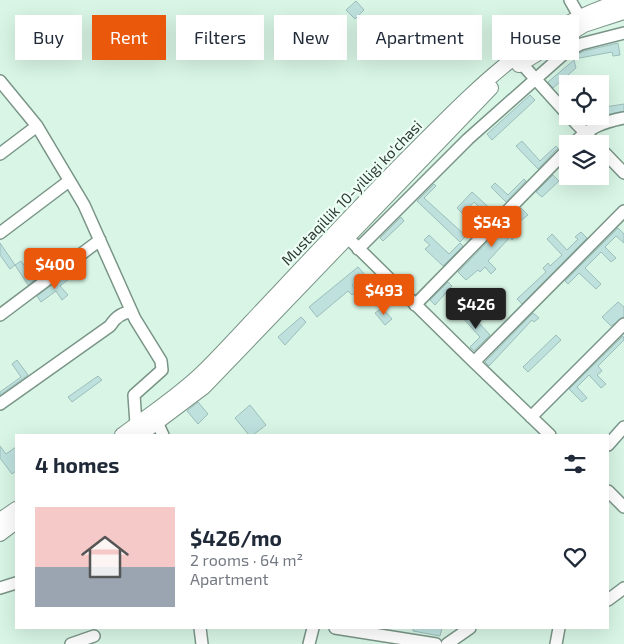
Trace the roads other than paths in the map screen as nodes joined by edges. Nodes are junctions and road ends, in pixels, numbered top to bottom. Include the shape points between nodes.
1 (570, 0) edge
2 (624, 0) edge
3 (624, 12) edge
4 (581, 21) junction
5 (624, 33) edge
6 (521, 63) junction
7 (0, 81) edge
8 (535, 81) junction
9 (559, 106) edge
10 (624, 118) edge
11 (577, 125) edge
12 (38, 126) junction
13 (584, 132) junction
14 (581, 135) edge
15 (587, 135) edge
16 (0, 154) edge
17 (609, 157) edge
18 (559, 158) edge
19 (624, 173) edge
20 (69, 181) junction
21 (624, 210) edge
22 (0, 233) edge
23 (346, 237) junction
24 (100, 240) junction
25 (358, 249) junction
26 (415, 306) junction
27 (132, 312) junction
28 (0, 315) edge
29 (624, 324) edge
30 (474, 362) junction
31 (0, 404) edge
32 (531, 417) junction
33 (155, 418) junction
34 (624, 427) edge
35 (138, 430) edge
36 (125, 434) edge
37 (163, 434) edge
38 (549, 434) edge
39 (609, 444) edge
40 (609, 494) edge
41 (624, 508) edge
42 (15, 510) edge
43 (0, 520) edge
44 (15, 523) edge
45 (0, 534) edge
46 (15, 583) edge
47 (0, 588) edge
48 (624, 588) edge
49 (609, 599) edge
50 (200, 629) edge
51 (313, 629) edge
52 (339, 629) edge
53 (469, 629) edge
54 (559, 629) edge
55 (94, 636) edge
56 (387, 641) edge
57 (71, 644) edge
58 (202, 644) edge
59 (309, 644) edge
60 (436, 644) edge
61 (447, 644) edge
62 (556, 644) edge

1 - 4 street
2 - 4 main road, Mustaqillik 10-yilligi ko'chasi
3 - 4 main road, Mustaqillik 10-yilligi ko'chasi
4 - 6 main road, Mustaqillik 10-yilligi ko'chasi
4 - 33 main road, Mustaqillik 10-yilligi ko'chasi via 532,44 467,98
5 - 8 street via 572,48
6 - 8 street
6 - 23 main road, Mustaqillik 10-yilligi ko'chasi via 490,89
7 - 12 street
8 - 9 street
8 - 25 street via 468,139
10 - 13 street via 606,121
11 - 13 street
12 - 16 street
12 - 20 street
13 - 14 street
13 - 15 street
17 - 19 street
18 - 26 street
20 - 22 street
20 - 24 street
21 - 30 street
23 - 25 street
23 - 33 main road, Mustaqillik 10-yilligi ko'chasi via 204,387
24 - 27 street
24 - 28 street
25 - 26 street
26 - 30 street
27 - 31 street via 114,319 110,326
27 - 35 street via 161,361 162,370 134,395
29 - 32 street
30 - 32 street
32 - 38 street
33 - 35 main road, Mustaqillik 10-yilligi ko'chasi
33 - 37 street
34 - 39 street
35 - 36 main road, Mustaqillik 10-yilligi ko'chasi
40 - 41 street
42 - 43 main road
44 - 45 main road
46 - 47 street
48 - 49 street
50 - 58 street
51 - 59 street
52 - 56 street
53 - 61 street
54 - 62 street
55 - 57 street
56 - 60 street

